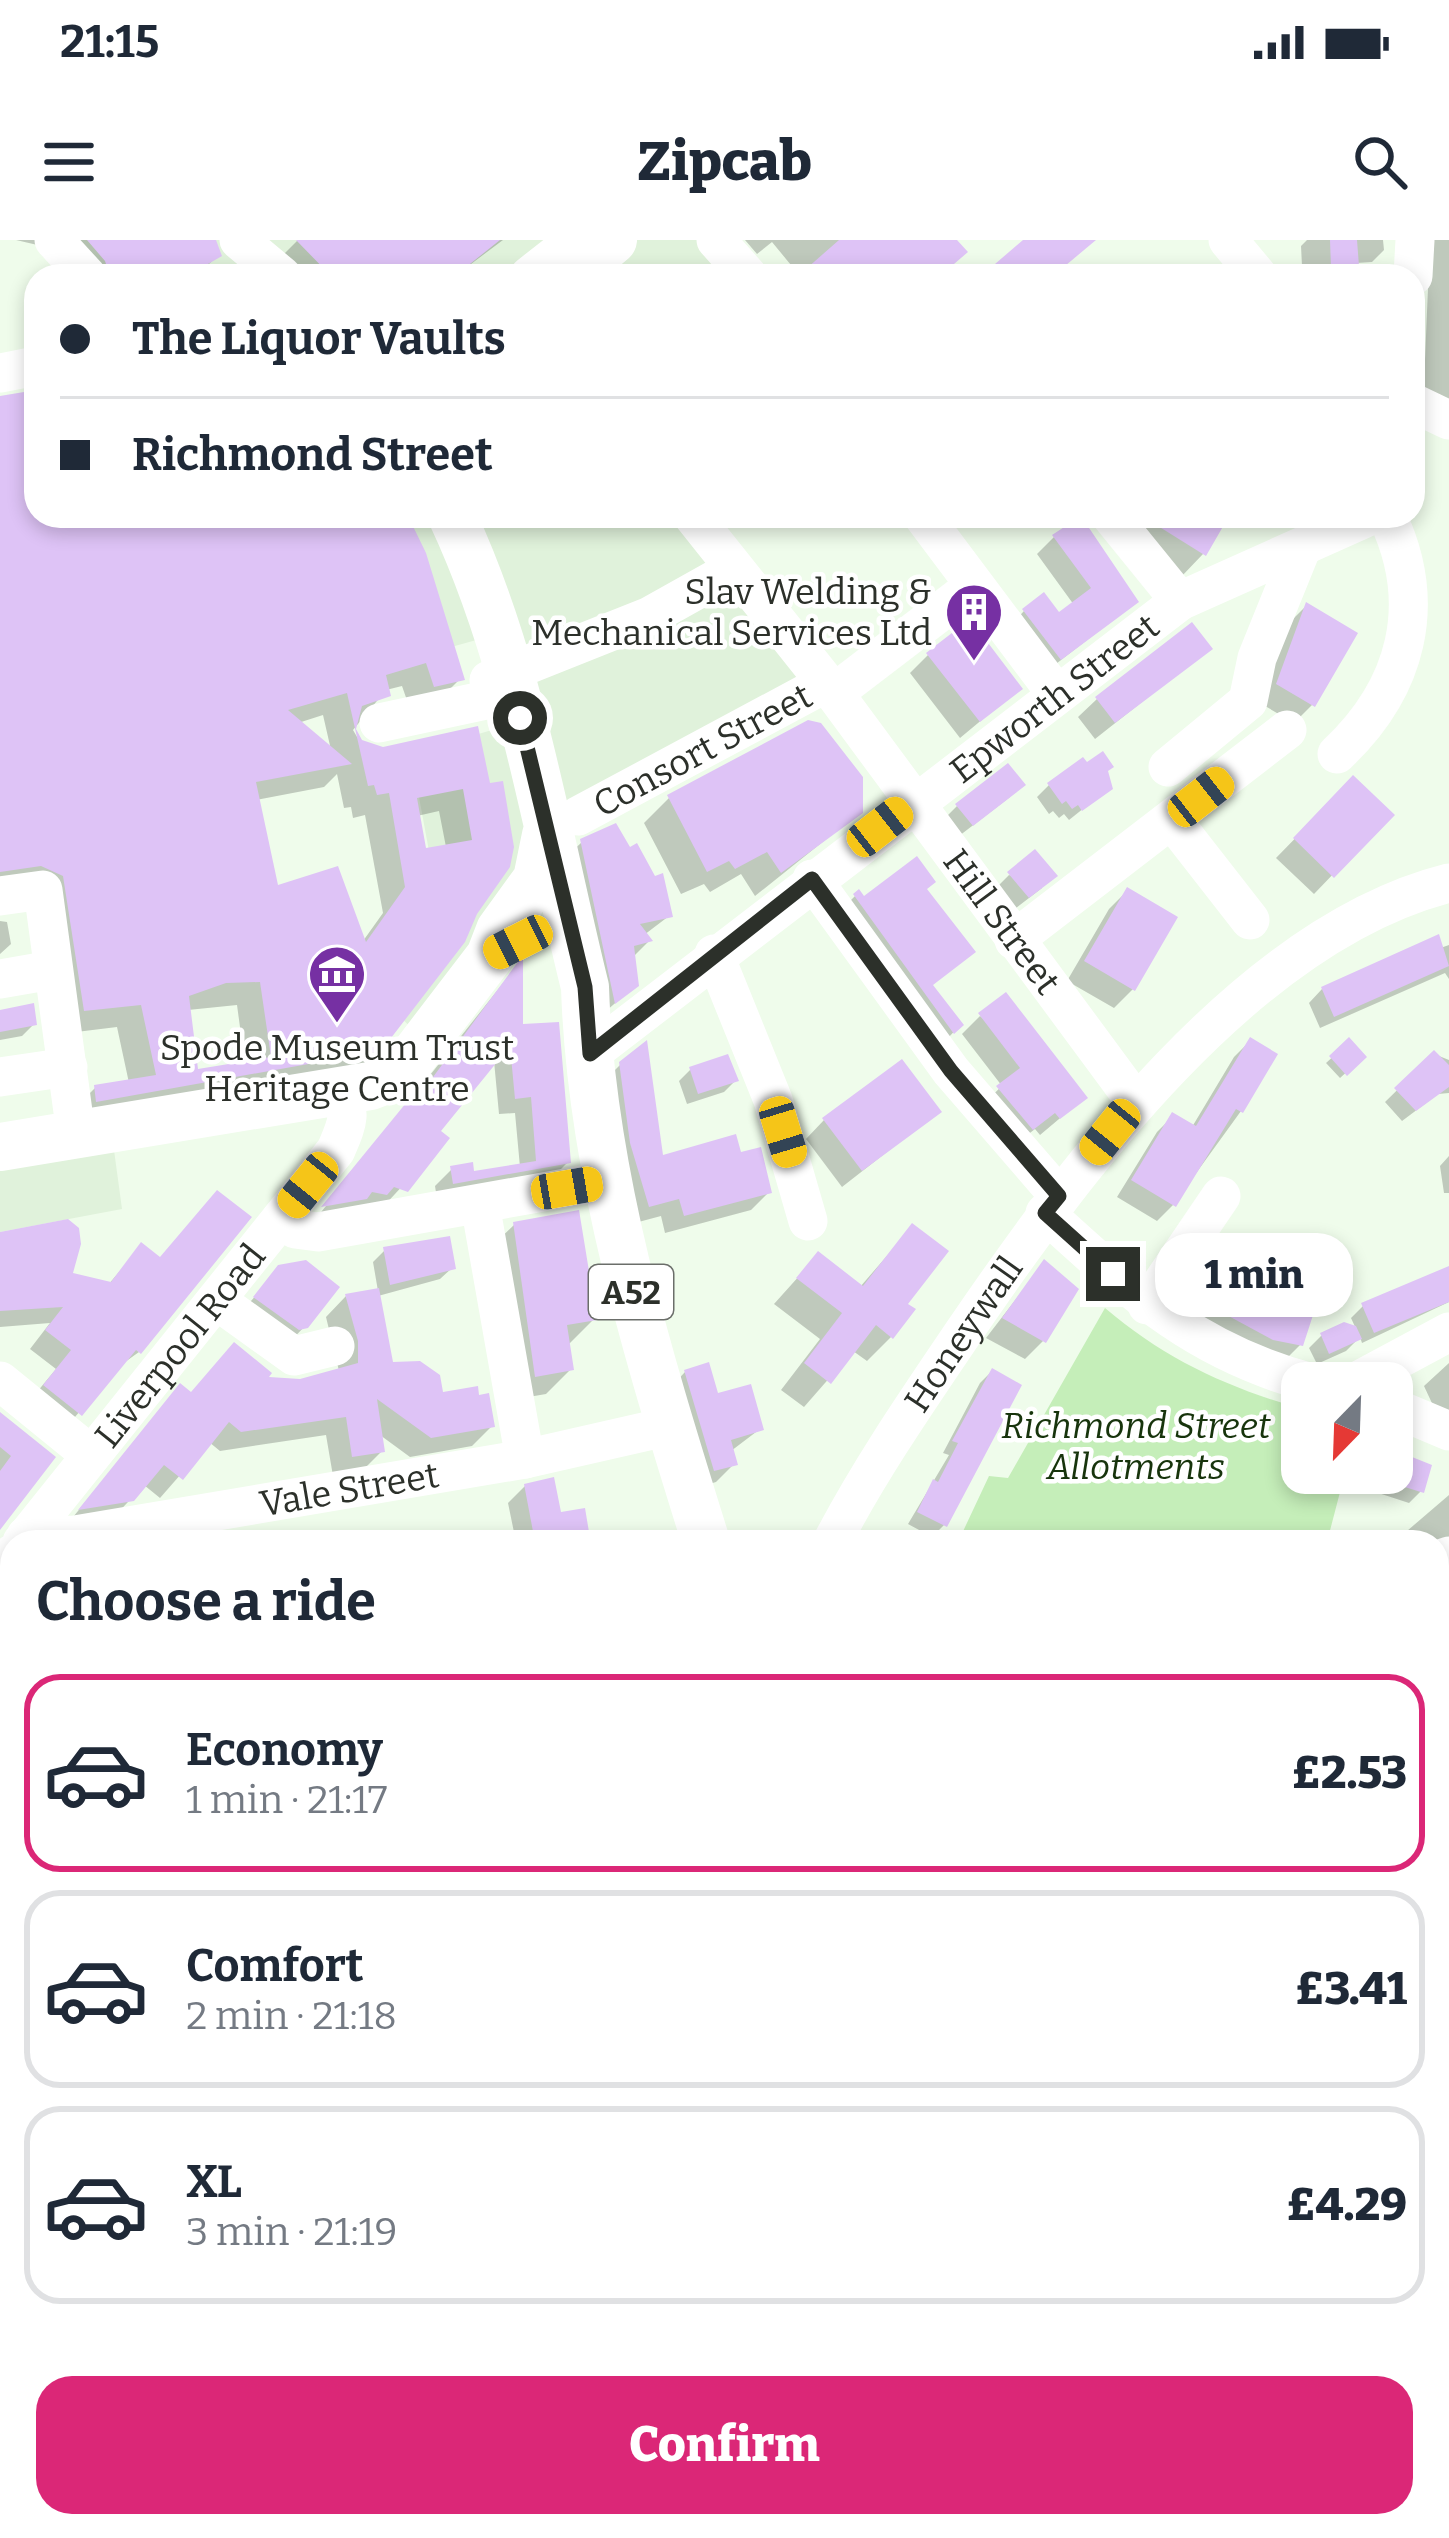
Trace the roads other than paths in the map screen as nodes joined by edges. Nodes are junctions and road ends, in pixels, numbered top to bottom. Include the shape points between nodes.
1 (54, 240) edge
2 (575, 240) edge
3 (613, 240) edge
4 (716, 240) edge
5 (76, 264) edge
6 (544, 264) edge
7 (584, 264) edge
8 (737, 264) edge
9 (439, 528) edge
10 (458, 528) edge
11 (703, 528) edge
12 (932, 528) edge
13 (1121, 528) edge
14 (1344, 528) edge
15 (1394, 528) edge
16 (1302, 547) junction
17 (734, 569) junction
18 (974, 586) junction
19 (1180, 601) junction
20 (499, 677) junction
21 (830, 688) junction
22 (1055, 692) junction
23 (380, 723) dead end
24 (1287, 730) dead end
25 (1337, 754) dead end
26 (1168, 767) dead end
27 (913, 801) junction
28 (1172, 820) junction
29 (554, 843) junction
30 (812, 879) junction
31 (1449, 883) edge
32 (0, 896) edge
33 (1250, 920) dead end
34 (1014, 940) junction
35 (714, 954) junction
36 (490, 956) junction
37 (556, 961) junction
38 (52, 970) junction
39 (0, 979) edge
40 (588, 1042) junction
41 (68, 1067) junction
42 (399, 1075) junction
43 (0, 1077) edge
44 (338, 1090) junction
45 (1135, 1101) junction
46 (76, 1134) junction
47 (0, 1147) edge
48 (336, 1150) junction
49 (611, 1180) junction
50 (1221, 1196) dead end
51 (480, 1204) junction
52 (1052, 1204) junction
53 (281, 1219) junction
54 (808, 1221) dead end
55 (216, 1300) junction
56 (1147, 1305) junction
57 (1449, 1332) edge
58 (335, 1346) dead end
59 (1393, 1362) edge
60 (1281, 1373) edge
61 (0, 1381) edge
62 (1413, 1416) edge
63 (670, 1426) junction
64 (1449, 1431) edge
65 (92, 1455) junction
66 (525, 1459) junction
67 (31, 1530) edge
68 (105, 1530) edge
69 (702, 1530) edge
70 (839, 1530) edge

1 - 5 street
2 - 6 street
3 - 7 main road
4 - 8 street
9 - 20 street
10 - 20 main road, A52 via 478,571
11 - 17 street, Hill Street
12 - 18 street
13 - 19 street
14 - 16 street, Epworth Street
15 - 25 street via 1406,554 1405,646 1382,704
16 - 19 street, Epworth Street
16 - 26 street via 1248,701
17 - 20 street via 650,616
17 - 21 street, Hill Street
18 - 21 street, Consort Street
18 - 22 street
19 - 22 street, Epworth Street
20 - 23 street via 491,699
20 - 29 main road, A52
21 - 27 street, Hill Street
21 - 29 street, Consort Street
22 - 27 street, Epworth Street
24 - 28 street
27 - 30 street, Epworth Street
27 - 34 street, Hill Street
28 - 33 street
28 - 34 street
29 - 36 main road, Liverpool Road
29 - 37 street
29 - 40 main road, A52 via 585,987
30 - 35 street, Epworth Street
30 - 52 street
31 - 45 street, Honeywall via 1329,935
32 - 38 street via 43,890
34 - 45 street, Hill Street
35 - 40 street, Epworth Street
35 - 54 street via 773,1100
36 - 37 main road via 518,942
36 - 42 main road, Liverpool Road
37 - 40 main road, A52
38 - 39 street
38 - 41 street
40 - 49 main road, A52
41 - 43 street
41 - 46 street
42 - 44 main road
42 - 48 street, Liverpool Road via 357,1136
44 - 46 main road
44 - 48 street via 349,1119
45 - 52 street, Honeywall
46 - 47 main road
48 - 53 street, Liverpool Road
49 - 51 street
49 - 63 main road, A52 via 629,1284
50 - 56 street
51 - 53 street via 318,1232
51 - 66 street
52 - 56 street
52 - 70 street, Honeywall
53 - 55 street, Liverpool Road
55 - 58 street via 294,1357
55 - 65 street, Liverpool Road
56 - 60 street via 1237,1360
57 - 59 street
61 - 65 street
62 - 64 street
63 - 66 street, Vale Street
63 - 69 main road, A52
65 - 67 street, Liverpool Road
66 - 68 street, Vale Street

